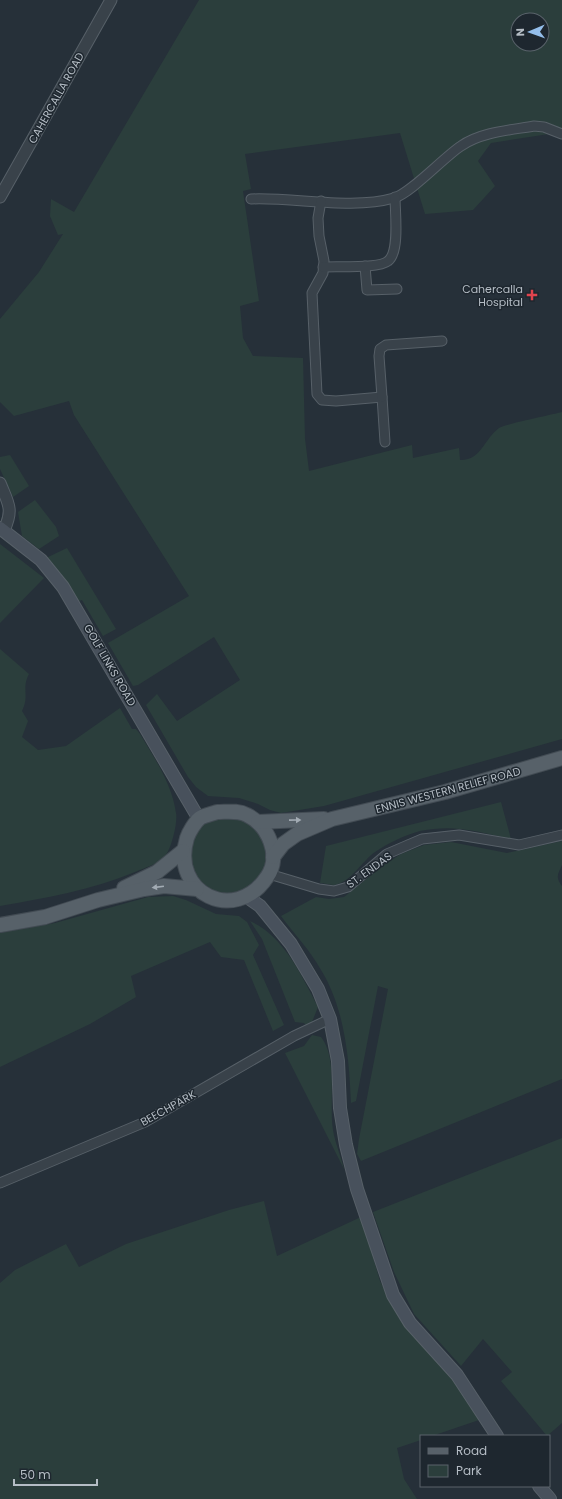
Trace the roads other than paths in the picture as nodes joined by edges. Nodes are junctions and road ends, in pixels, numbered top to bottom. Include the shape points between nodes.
1 (111, 0) edge
2 (562, 134) edge
3 (0, 196) edge
4 (395, 197) junction
5 (251, 199) dead end
6 (321, 201) junction
7 (365, 266) junction
8 (323, 267) junction
9 (397, 289) dead end
10 (442, 341) dead end
11 (382, 397) junction
12 (385, 442) dead end
13 (0, 483) edge
14 (2, 529) edge
15 (562, 758) edge
16 (199, 819) junction
17 (332, 819) junction
18 (258, 822) junction
19 (562, 835) edge
20 (183, 851) junction
21 (273, 857) junction
22 (269, 874) junction
23 (197, 889) junction
24 (247, 897) junction
25 (98, 900) junction
26 (0, 925) edge
27 (330, 1019) junction
28 (0, 1183) edge
29 (496, 1435) edge
30 (540, 1487) edge
31 (550, 1499) edge

1 - 3 street, CAHERCALLA ROAD
2 - 4 street via 544,126 534,126 473,139
4 - 6 street via 374,201
4 - 7 street via 396,223 392,256 388,262
5 - 6 street
6 - 8 street via 318,218
7 - 8 street
7 - 9 street via 367,290
8 - 11 street via 323,273 312,293 317,394 322,400 336,401
10 - 11 street via 386,346 380,349
11 - 12 street
13 - 14 street via 9,505 10,517
14 - 16 main road, GOLF LINKS ROAD via 41,560 63,587
15 - 17 main road, ENNIS WESTERN RELIEF ROAD via 445,792
16 - 18 main road via 217,812 238,812
16 - 20 main road via 189,834
18 -> 17 main road, ENNIS WESTERN RELIEF ROAD
17 - 21 main road, ENNIS WESTERN RELIEF ROAD via 297,834
18 - 21 main road via 271,840
19 - 22 street, ST. ENDAS via 519,845 459,835 422,839 387,854 348,887 334,891
20 - 23 main road via 186,873
20 - 25 main road via 157,872
21 - 22 main road
22 - 24 main road via 260,888
23 - 24 main road via 209,897 227,901
23 -> 25 main road via 164,886
24 - 27 main road via 260,906 291,944 318,990
25 - 26 main road via 45,917
27 - 28 street, BEECHPARK via 294,1036 145,1122
27 - 29 main road via 338,1061 340,1108 346,1145 357,1189 393,1295 410,1323 458,1375
30 - 31 main road

